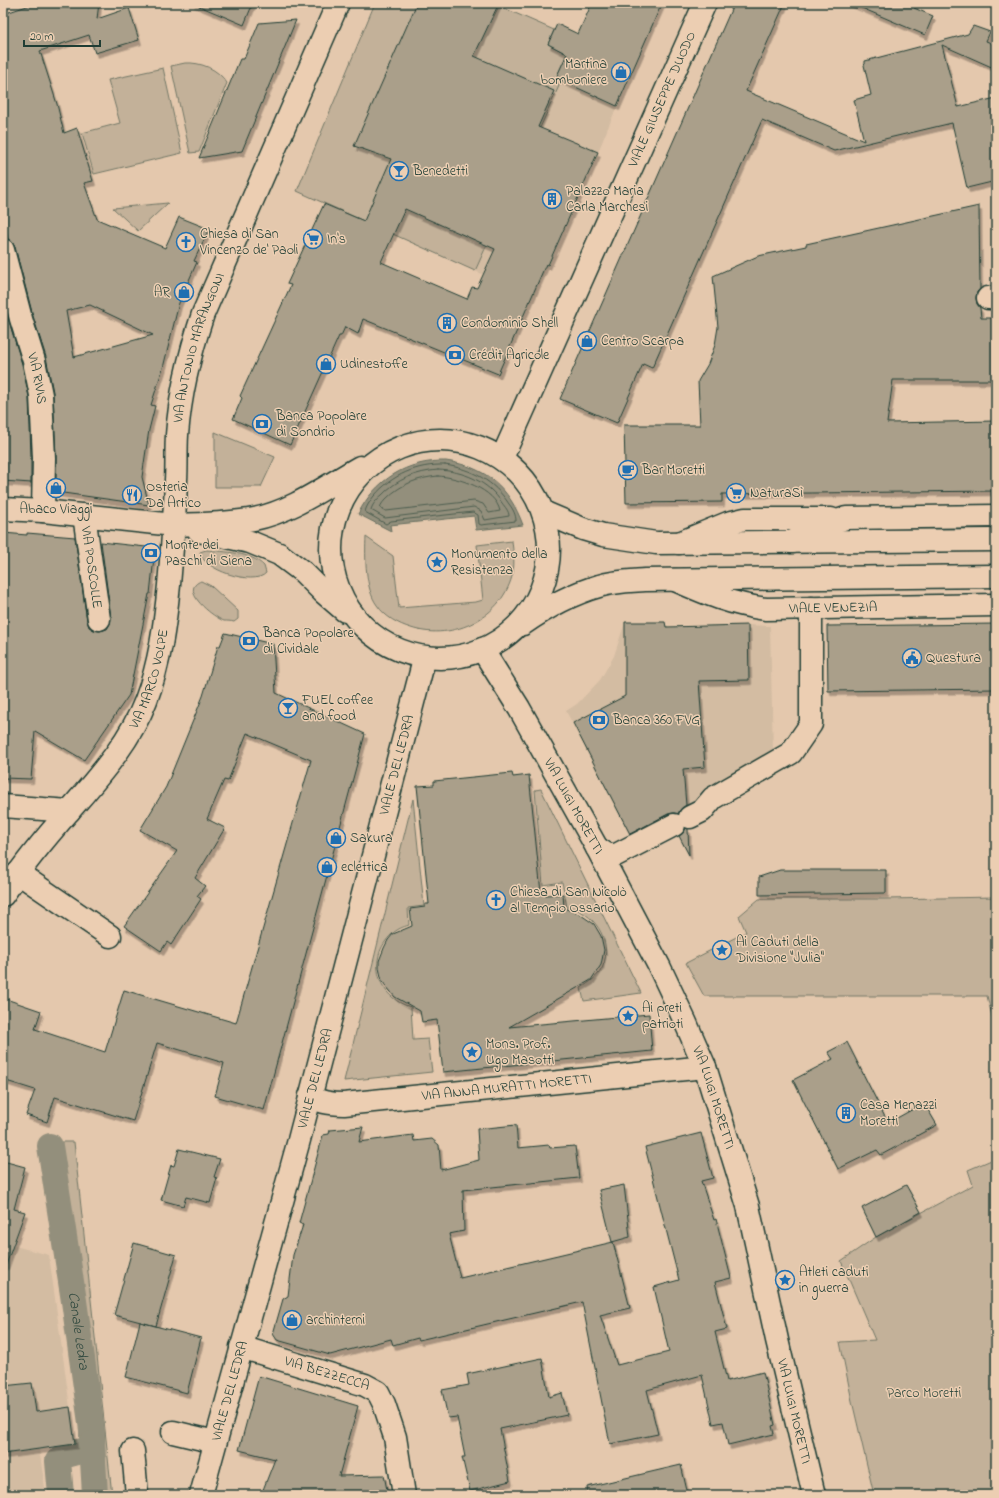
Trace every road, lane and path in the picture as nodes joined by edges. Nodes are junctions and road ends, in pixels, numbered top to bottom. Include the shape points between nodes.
1 (338, 3) edge
2 (705, 3) edge
3 (3, 250) edge
4 (387, 452) junction
5 (502, 458) junction
6 (3, 509) edge
7 (44, 511) junction
8 (543, 512) junction
9 (84, 515) junction
10 (996, 516) edge
11 (846, 518) junction
12 (174, 525) junction
13 (996, 540) edge
14 (792, 542) junction
15 (678, 543) junction
16 (996, 576) edge
17 (675, 580) junction
18 (996, 605) edge
19 (811, 608) junction
20 (99, 619) dead end
21 (363, 626) junction
22 (507, 635) junction
23 (482, 650) junction
24 (424, 660) junction
25 (3, 806) edge
26 (69, 810) junction
27 (597, 848) junction
28 (18, 873) junction
29 (3, 895) edge
30 (110, 936) dead end
31 (705, 1067) junction
32 (310, 1096) junction
33 (241, 1347) junction
34 (173, 1432) dead end
35 (215, 1442) junction
36 (133, 1451) dead end
37 (137, 1495) edge
38 (201, 1495) edge
39 (404, 1495) edge
40 (814, 1495) edge

1 - 12 main road, VIA ANTONIO MARANGONI via 203,314 191,349 177,435
2 - 5 main road, VIALE GIUSEPPE DUODO
3 - 7 main road, VIA RIVIS via 41,395
4 - 5 main road via 408,443 442,439 467,442
4 - 12 main road via 302,502 278,512 254,519
4 - 21 main road via 370,463 351,483 334,519 330,539 331,564 338,589 347,607
5 - 8 main road via 528,483
6 - 7 main road, VIA POSCOLLE
7 - 9 main road, VIA POSCOLLE
8 - 15 main road via 603,535 656,543
8 - 22 main road via 550,546 544,582 528,613
9 - 12 main road, VIA POSCOLLE
9 - 20 main road, VIA POSCOLLE
10 - 11 main road
11 - 14 main road via 811,530
11 - 15 main road via 745,519 721,525
12 - 21 main road via 250,542 279,554
12 - 26 main road, VIA MARCO VOLPE via 166,619 154,676 145,702 118,751
13 - 14 main road
14 - 15 main road
16 - 17 main road, VIALE VENEZIA
17 - 19 main road, VIALE VENEZIA via 744,606 766,609
17 - 22 main road, VIALE VENEZIA via 626,581 600,585 541,612
18 - 19 main road, VIALE VENEZIA
19 - 27 main road via 811,724 791,753 714,798 702,811 616,855 608,855
21 - 24 main road via 390,647
22 - 23 main road
23 - 24 main road via 462,657
23 - 27 main road, VIA LUIGI MORETTI via 522,714
24 - 32 main road, VIALE DEL LEDRA
25 - 26 main road
26 - 28 main road, VIA MARCO VOLPE
27 - 31 main road, VIA LUIGI MORETTI via 685,1021
28 - 29 main road, VIA MARCO VOLPE
28 - 30 main road
31 - 32 main road, VIA ANNA MURATTI MORETTI via 344,1104 322,1102
31 - 40 main road, VIA LUIGI MORETTI via 748,1206
32 - 33 main road, VIALE DEL LEDRA
33 - 35 main road, VIALE DEL LEDRA
33 - 39 main road, VIA BEZZECCA via 365,1384 378,1392 395,1438
34 - 35 main road
35 - 38 main road, VIALE DEL LEDRA
36 - 37 main road

